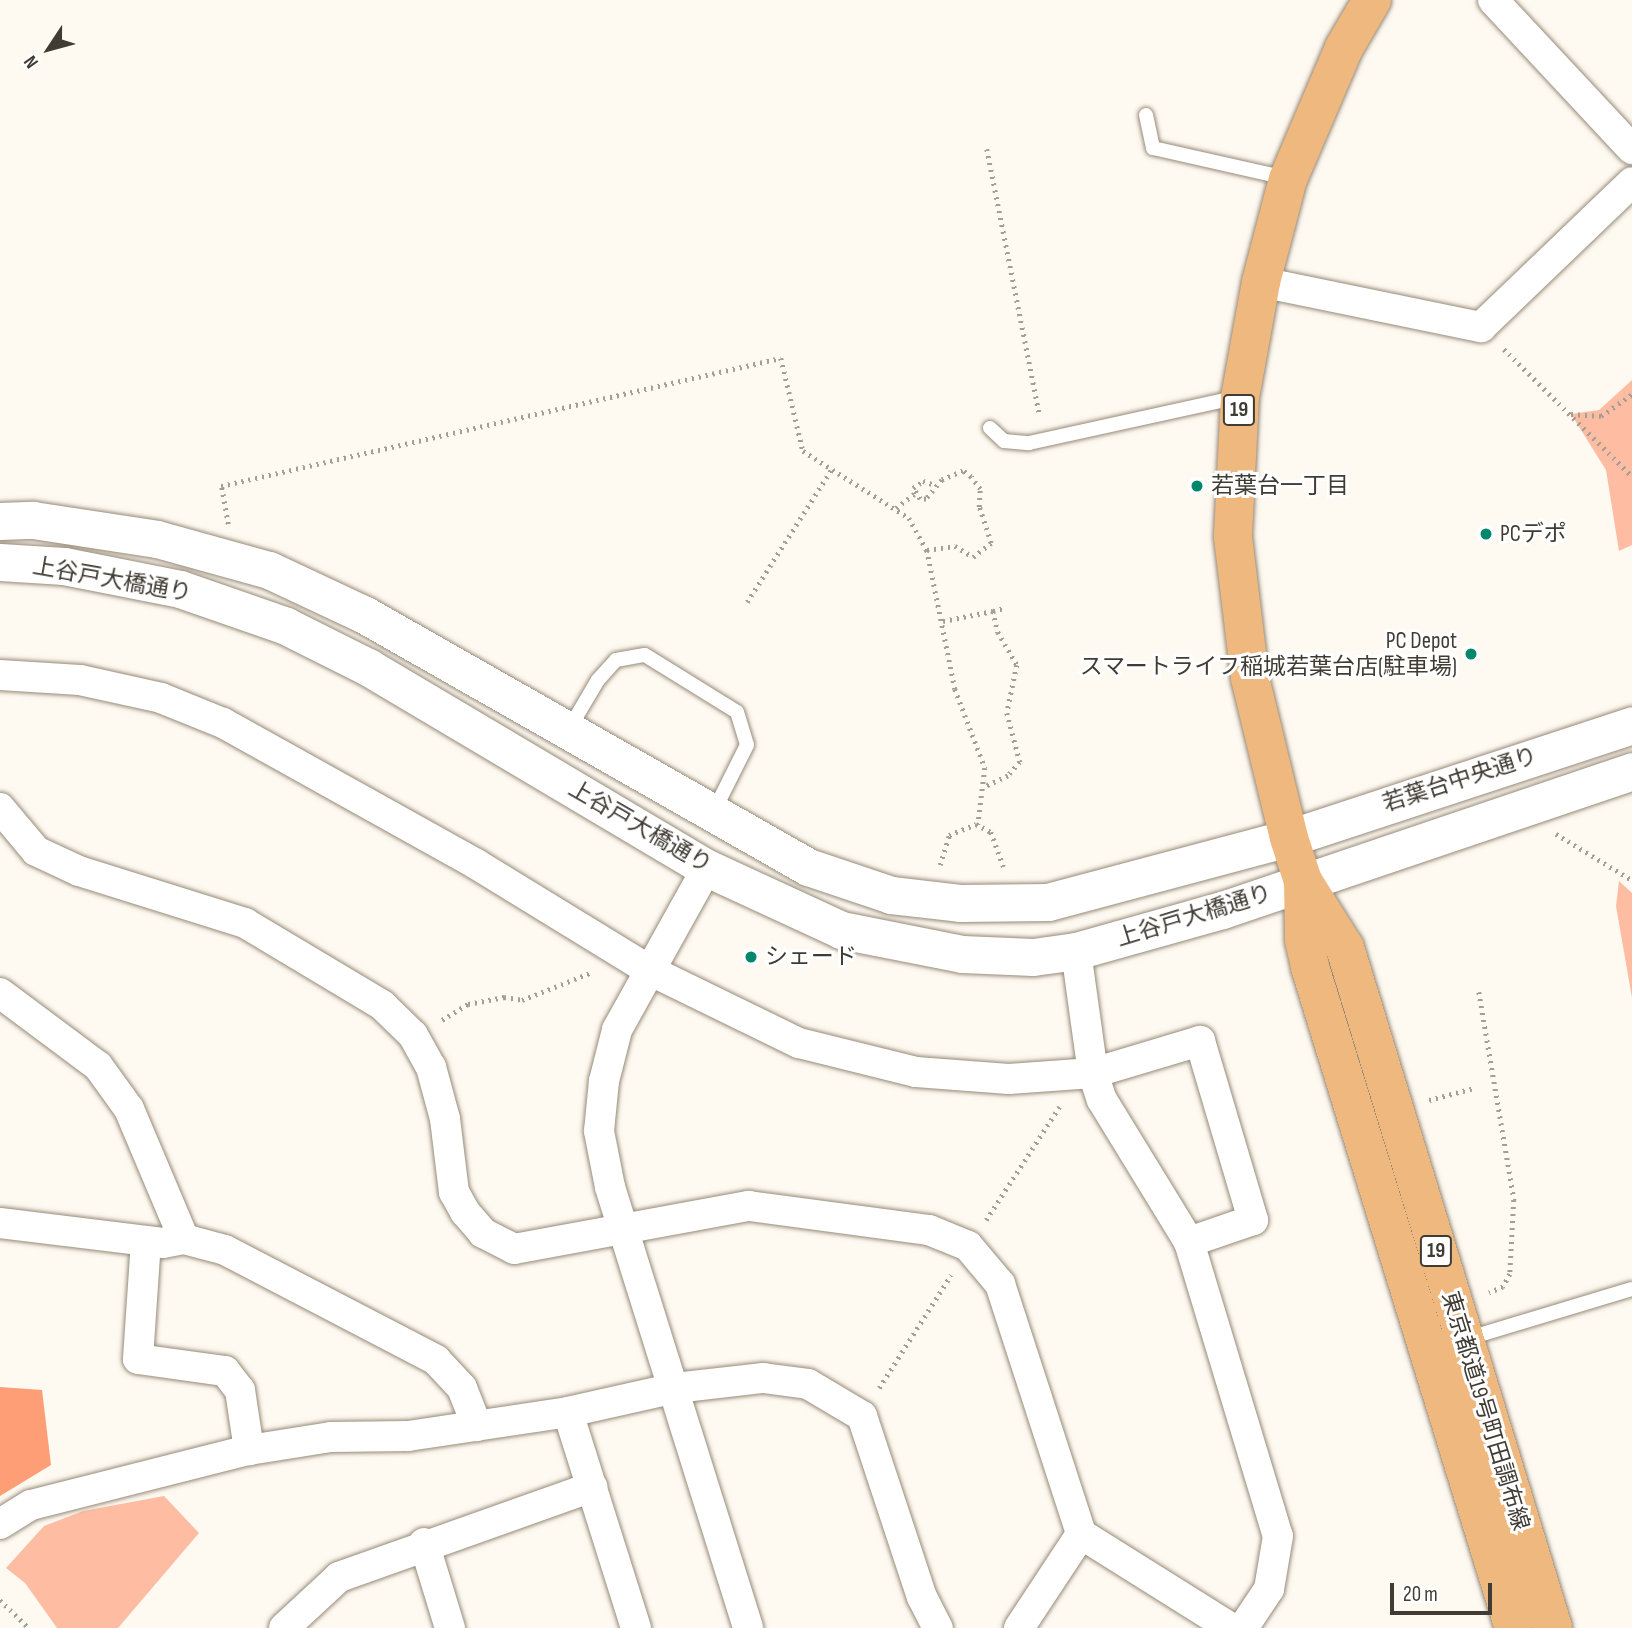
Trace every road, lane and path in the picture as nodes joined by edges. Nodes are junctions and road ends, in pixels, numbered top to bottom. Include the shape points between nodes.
1 (1372, 0) edge
2 (1493, 0) edge
3 (1146, 115) dead end
4 (987, 149) dead end
5 (1632, 149) edge
6 (1288, 178) junction
7 (1632, 182) edge
8 (1261, 282) junction
9 (1481, 327) junction
10 (1632, 394) edge
11 (1240, 397) junction
12 (1039, 412) dead end
13 (1571, 414) junction
14 (990, 428) dead end
15 (831, 470) junction
16 (1630, 474) dead end
17 (935, 485) junction
18 (915, 493) junction
19 (895, 508) junction
20 (0, 521) edge
21 (230, 534) dead end
22 (927, 550) junction
23 (0, 562) edge
24 (747, 602) dead end
25 (1004, 608) dead end
26 (993, 611) junction
27 (943, 621) junction
28 (0, 675) edge
29 (1632, 725) edge
30 (567, 733) junction
31 (1632, 771) edge
32 (984, 787) junction
33 (0, 808) edge
34 (712, 816) junction
35 (978, 825) junction
36 (1553, 832) dead end
37 (1289, 838) junction
38 (707, 868) junction
39 (940, 870) dead end
40 (1005, 875) dead end
41 (1632, 880) edge
42 (1303, 881) junction
43 (1076, 951) junction
44 (642, 982) junction
45 (1479, 992) dead end
46 (0, 993) edge
47 (413, 1035) junction
48 (1093, 1073) junction
49 (1474, 1088) dead end
50 (1418, 1104) dead end
51 (1054, 1113) dead end
52 (0, 1223) edge
53 (623, 1226) junction
54 (976, 1235) junction
55 (184, 1239) junction
56 (146, 1241) junction
57 (1188, 1242) junction
58 (1632, 1289) edge
59 (1479, 1298) dead end
60 (1463, 1339) junction
61 (675, 1388) junction
62 (568, 1412) junction
63 (862, 1416) junction
64 (477, 1426) junction
65 (249, 1450) junction
66 (592, 1487) junction
67 (0, 1524) edge
68 (1081, 1534) junction
69 (424, 1543) junction
70 (0, 1600) edge
71 (29, 1628) edge
72 (285, 1628) edge
73 (450, 1628) edge
74 (636, 1628) edge
75 (748, 1628) edge
76 (938, 1628) edge
77 (1019, 1628) edge
78 (1231, 1628) edge
79 (1243, 1628) edge
80 (1514, 1628) edge
81 (1553, 1628) edge

1 - 6 main road, 東京都道19号町田調布線 / 19 via 1344,48
2 - 5 street
3 - 6 lane via 1153,148
4 - 12 path
6 - 8 main road, 東京都道19号町田調布線 / 19
7 - 9 street
8 - 9 street
8 - 11 main road, 東京都道19号町田調布線 / 19
9 - 13 path
10 - 13 path via 1601,416
11 - 14 lane via 1029,443 1004,440
11 - 37 main road, 東京都道19号町田調布線 / 19 via 1233,537 1250,678
13 - 16 path
15 - 19 path
15 - 21 path via 803,451 782,358 221,486
15 - 24 path
17 - 18 path via 919,482
17 - 18 path via 935,492 926,499
17 - 22 path via 960,472 971,477 980,489 979,507 991,543 973,557 955,546
18 - 19 path
19 - 22 path via 909,518
20 - 30 street, 上谷戸大橋通り via 33,520 157,539 269,570 365,615
22 - 27 path
23 - 38 street, 上谷戸大橋通り via 64,566 180,589 286,626 368,667
25 - 26 path
26 - 27 path
26 - 32 path via 1018,674 1007,713 1020,762 1008,776
27 - 32 path via 955,689 979,745
28 - 44 street via 80,680 161,698 223,723 476,864
29 - 37 street, 若葉台中央通り
30 - 34 street, 上谷戸大橋通り
30 - 34 lane via 598,680 616,660 645,655 737,712 747,746
31 - 42 street, 若葉台中央通り
32 - 35 path
33 - 47 street via 36,851 79,871 244,923 382,1005
34 - 37 street, 上谷戸大橋通り via 808,867 891,895 960,903 1048,902
35 - 39 path via 949,835 941,848
35 - 40 path via 992,832 998,842
36 - 41 path via 1573,849 1595,856
37 - 42 main road, 東京都道19号町田調布線 / 19
38 - 43 street, 上谷戸大橋通り via 841,930 887,942 962,954 1033,957
38 - 44 street
42 - 43 street, 上谷戸大橋通り
42 - 60 main road, 東京都道19号町田調布線 / 19 via 1345,948
42 - 80 main road, 東京都道19号町田調布線 / 19 via 1304,940 1310,967
43 - 48 street
44 - 47 path via 587,972 522,1000 504,997 468,1004
44 - 48 street via 799,1043 916,1072 1009,1079
44 - 53 street via 617,1030 604,1081 599,1131
45 - 59 path via 1514,1214 1510,1274 1503,1287
46 - 55 street via 106,1077 129,1109
47 - 53 street via 431,1067 445,1119 454,1192 483,1233 514,1249
48 - 57 street via 1102,1100
48 - 57 street via 1200,1041 1253,1220
49 - 50 path
51 - 54 path
52 - 56 street
53 - 54 street via 750,1206
53 - 61 street
54 - 63 path
54 - 68 street via 1000,1284
55 - 56 street
55 - 64 street via 225,1250 436,1360 462,1388
56 - 65 street via 138,1359 225,1371 240,1390
57 - 79 street via 1278,1536 1269,1590
58 - 60 lane
60 - 81 main road, 東京都道19号町田調布線 / 19
61 - 62 street
61 - 63 street via 763,1378 808,1384
61 - 75 street
62 - 64 street
62 - 66 street
63 - 76 street via 922,1597
64 - 65 street via 408,1436 331,1437
65 - 67 street via 32,1505
66 - 69 street
66 - 74 street
68 - 77 street
68 - 78 street
69 - 72 street via 339,1577
69 - 73 street
70 - 71 path

